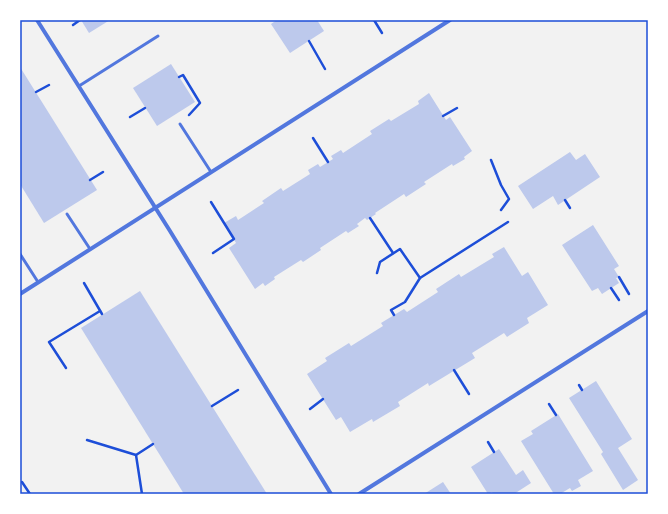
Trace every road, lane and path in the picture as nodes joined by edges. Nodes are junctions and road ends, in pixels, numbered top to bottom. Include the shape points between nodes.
1 (38, 20) edge
2 (80, 20) edge
3 (374, 20) edge
4 (450, 20) edge
5 (444, 22) edge
6 (73, 24) dead end
7 (382, 33) dead end
8 (158, 36) dead end
9 (308, 41) dead end
10 (325, 70) dead end
11 (179, 77) dead end
12 (49, 85) dead end
13 (79, 86) junction
14 (36, 92) dead end
15 (145, 108) dead end
16 (457, 108) dead end
17 (443, 116) dead end
18 (130, 117) dead end
19 (180, 124) joint
20 (313, 138) dead end
21 (491, 160) dead end
22 (328, 162) dead end
23 (103, 172) dead end
24 (211, 172) junction
25 (90, 180) dead end
26 (565, 200) dead end
27 (211, 202) dead end
28 (155, 207) junction
29 (570, 208) dead end
30 (501, 210) dead end
31 (67, 214) dead end
32 (370, 218) dead end
33 (508, 222) dead end
34 (90, 249) junction
35 (213, 253) dead end
36 (393, 253) junction
37 (20, 254) edge
38 (377, 273) dead end
39 (619, 277) dead end
40 (420, 278) junction
41 (38, 282) junction
42 (84, 283) dead end
43 (611, 288) dead end
44 (20, 294) edge
45 (629, 294) dead end
46 (619, 300) dead end
47 (648, 312) edge
48 (394, 315) dead end
49 (66, 368) dead end
50 (454, 370) dead end
51 (579, 385) dead end
52 (238, 390) dead end
53 (582, 390) dead end
54 (469, 394) dead end
55 (323, 399) dead end
56 (549, 404) dead end
57 (212, 406) dead end
58 (310, 409) dead end
59 (556, 415) dead end
60 (87, 440) dead end
61 (488, 442) dead end
62 (153, 444) dead end
63 (494, 452) dead end
64 (136, 455) junction
65 (22, 482) dead end
66 (30, 494) edge
67 (142, 494) edge
68 (331, 494) edge
69 (359, 494) edge

1 - 13 street
2 - 6 path
3 - 7 path
4 - 5 street
5 - 24 street
8 - 13 lane
9 - 10 path
11 - 19 path via 183,75 200,103
12 - 14 path
13 - 28 street
15 - 18 path
16 - 17 path
19 - 24 lane
20 - 22 path
21 - 30 path via 509,199
23 - 25 path
24 - 28 street
26 - 29 path
27 - 35 path via 234,239
28 - 34 street
28 - 68 street
31 - 34 lane
32 - 36 path
33 - 40 path
34 - 41 street
36 - 38 path via 380,262
36 - 40 path via 400,249
37 - 41 lane
39 - 45 path
40 - 48 path via 405,302 391,310
41 - 44 street
42 - 49 path via 101,313 49,342
43 - 46 path
47 - 69 street
50 - 54 path
51 - 53 path
52 - 57 path
55 - 58 path
56 - 59 path
60 - 64 path
61 - 63 path
62 - 64 path
64 - 67 path
65 - 66 path

